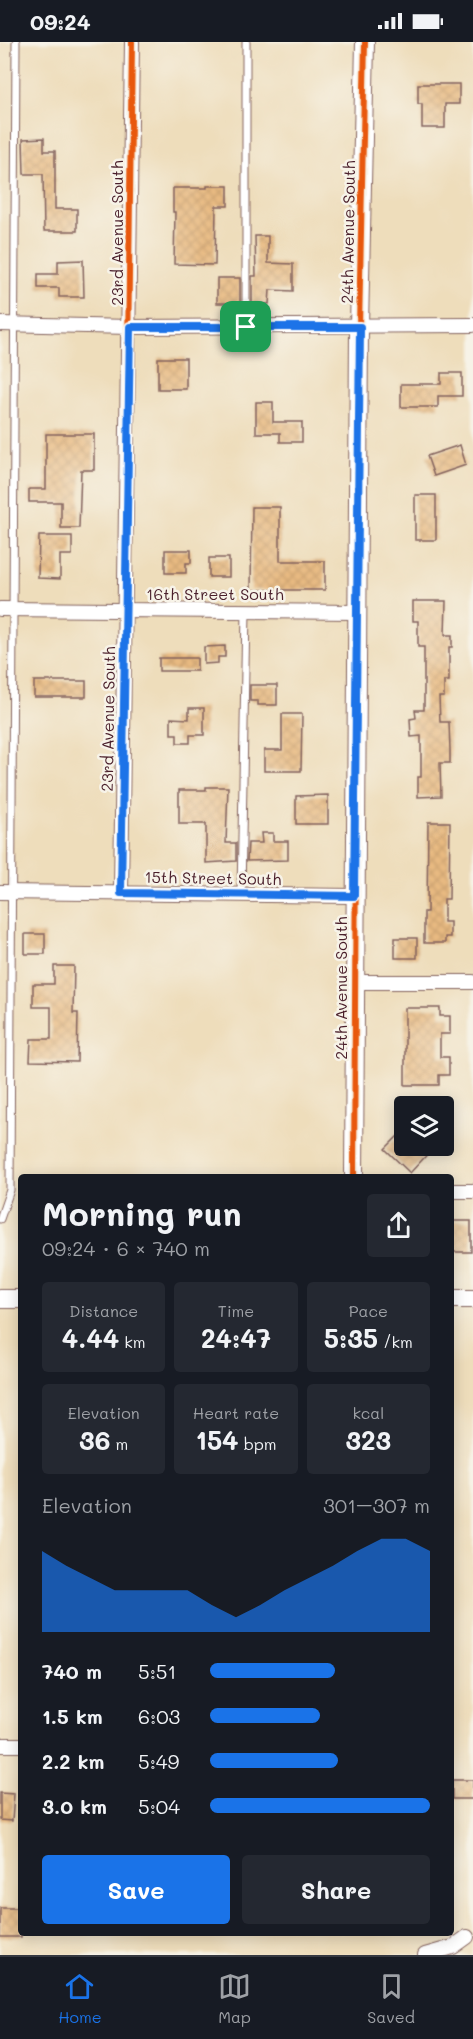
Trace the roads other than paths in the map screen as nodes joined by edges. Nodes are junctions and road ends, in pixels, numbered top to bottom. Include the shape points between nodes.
1 (16, 42) edge
2 (132, 42) edge
3 (246, 42) edge
4 (364, 42) edge
5 (0, 324) edge
6 (15, 324) junction
7 (473, 325) edge
8 (130, 327) junction
9 (246, 327) junction
10 (360, 327) junction
11 (7, 609) edge
12 (126, 610) junction
13 (246, 611) junction
14 (357, 612) junction
15 (5, 892) edge
16 (121, 893) junction
17 (241, 895) junction
18 (354, 896) junction
19 (355, 982) junction
20 (473, 982) edge
21 (354, 1174) edge
22 (454, 1191) edge
23 (473, 1191) edge
24 (0, 1219) edge
25 (0, 1299) edge
26 (18, 1299) edge
27 (454, 1299) edge
28 (473, 1299) edge
29 (0, 1745) edge
30 (18, 1745) edge
31 (467, 1937) dead end
32 (425, 1955) edge

1 - 6 lane
2 - 8 street, 23rd Avenue South
3 - 9 lane
4 - 10 street, 24th Avenue South
5 - 6 street
6 - 8 street
6 - 11 lane
7 - 10 street
8 - 9 street
8 - 12 street, 23rd Avenue South
9 - 10 street
10 - 14 street, 24th Avenue South
11 - 12 street, 16th Street South
11 - 15 lane
12 - 13 street, 16th Street South
12 - 16 street, 23rd Avenue South
13 - 14 street, 16th Street South
13 - 17 lane
14 - 18 street, 24th Avenue South
15 - 16 street, 15th Street South
15 - 24 lane via 10,1190
16 - 17 street, 15th Street South
17 - 18 street, 15th Street South
18 - 19 street, 24th Avenue South
19 - 20 street
19 - 21 street, 24th Avenue South
22 - 23 street
25 - 26 street
27 - 28 street
29 - 30 street
31 - 32 street via 453,1947

